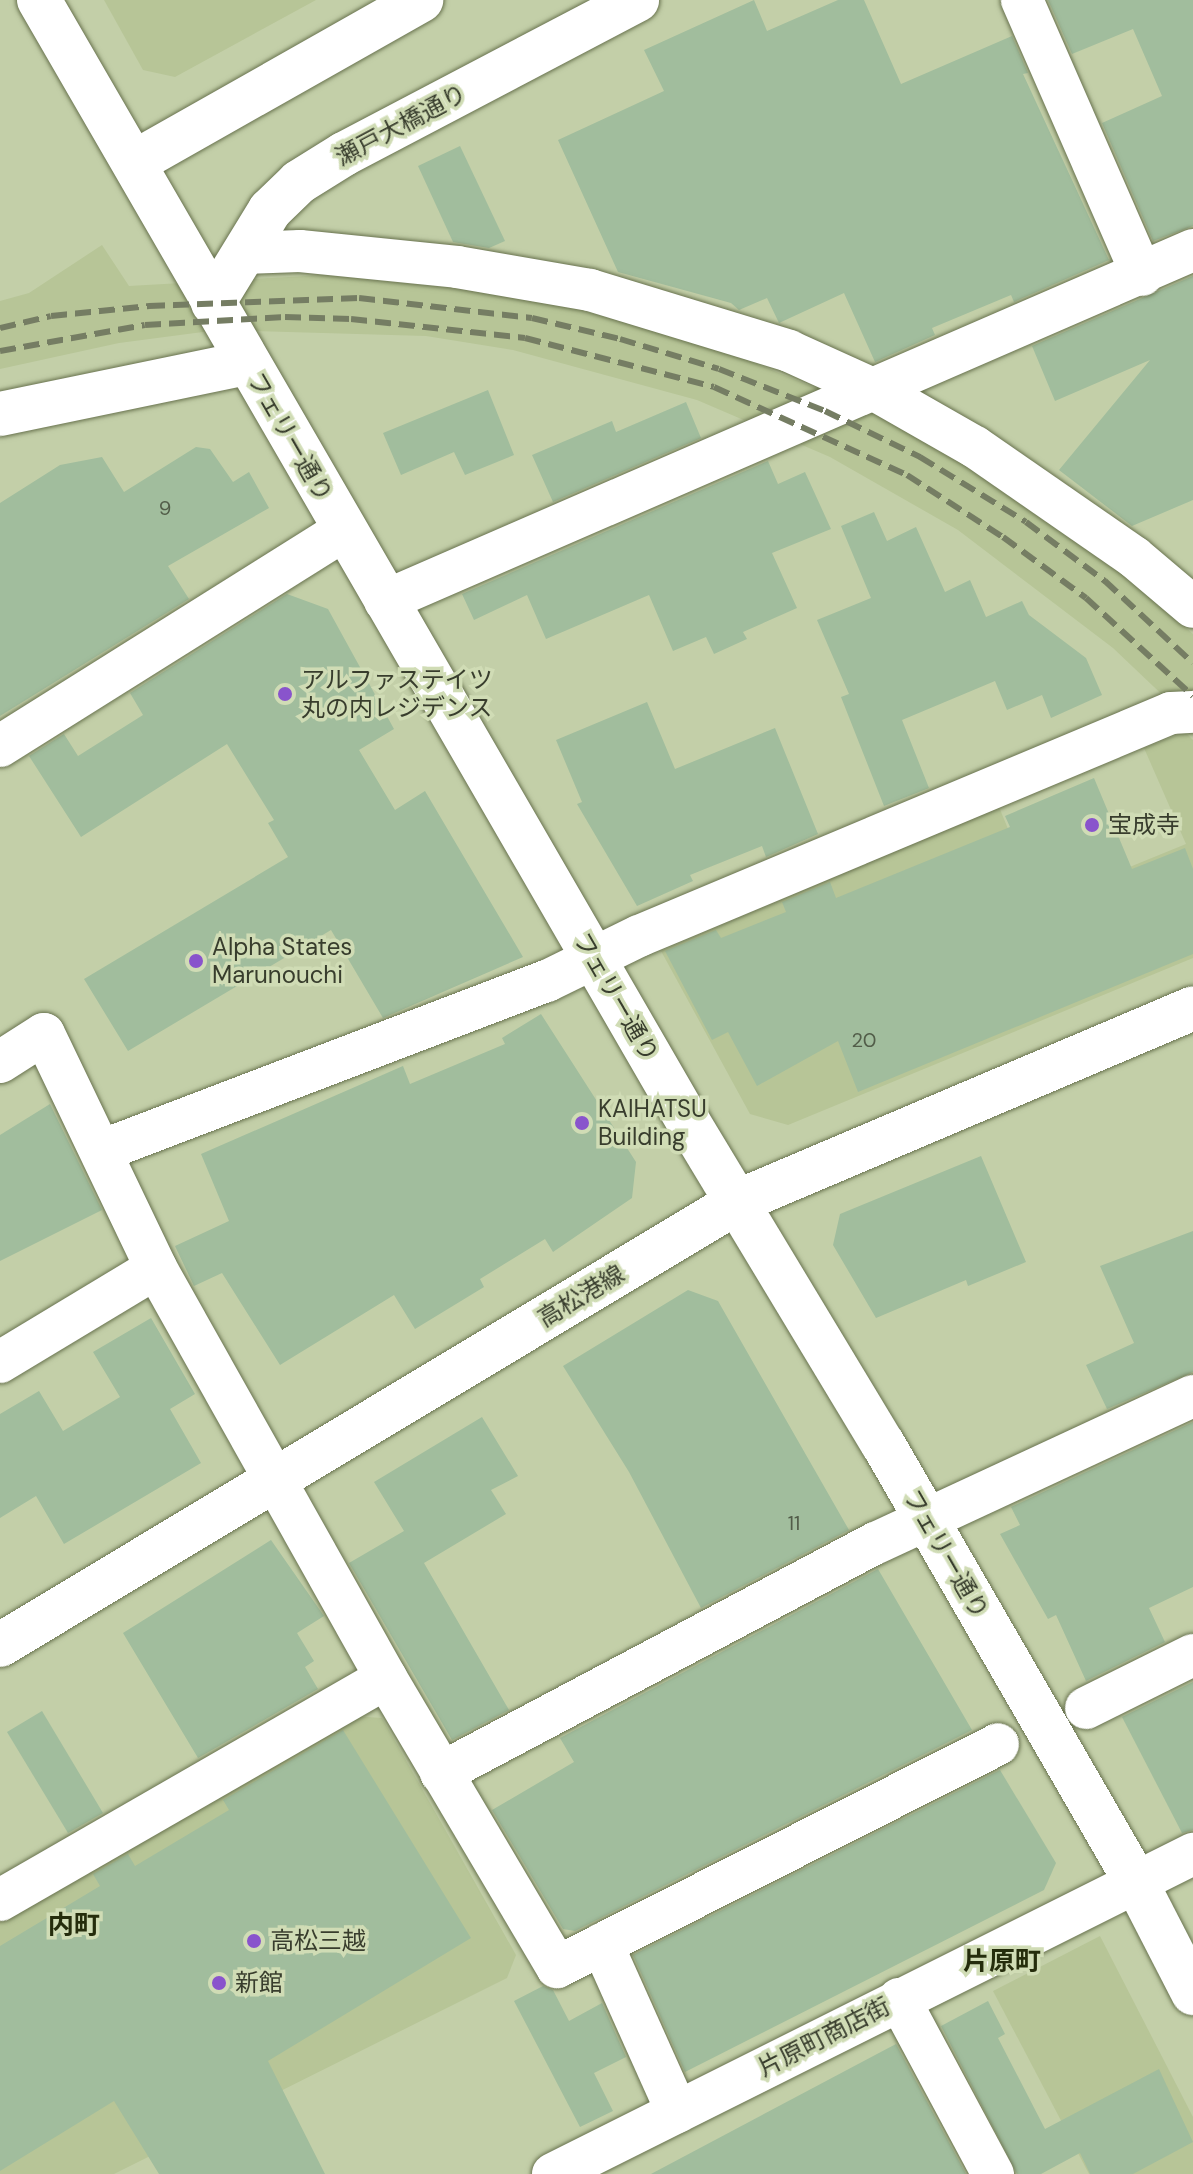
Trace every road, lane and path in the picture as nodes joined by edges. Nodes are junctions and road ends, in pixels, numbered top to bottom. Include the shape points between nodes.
1 (39, 0) edge
2 (421, 0) edge
3 (1022, 0) edge
4 (610, 6) edge
5 (135, 162) junction
6 (1193, 250) edge
7 (244, 253) junction
8 (1142, 275) junction
9 (213, 303) junction
10 (247, 363) junction
11 (875, 390) junction
12 (0, 414) edge
13 (344, 530) junction
14 (385, 601) junction
15 (1193, 607) edge
16 (1193, 712) edge
17 (0, 746) edge
18 (594, 958) junction
19 (1193, 1008) edge
20 (0, 1062) edge
21 (101, 1151) junction
22 (739, 1201) junction
23 (156, 1268) junction
24 (0, 1362) edge
25 (1193, 1396) edge
26 (274, 1479) junction
27 (926, 1519) junction
28 (0, 1645) edge
29 (1193, 1655) edge
30 (386, 1678) junction
31 (1086, 1708) dead end
32 (998, 1744) dead end
33 (441, 1773) junction
34 (1193, 1854) edge
35 (1136, 1882) junction
36 (0, 1900) edge
37 (602, 1944) junction
38 (1193, 1993) edge
39 (899, 1999) junction
40 (677, 2112) junction
41 (553, 2174) edge
42 (993, 2174) edge

1 - 5 street, フェリー通り
2 - 5 street
3 - 8 street
4 - 7 street, 瀬戸大橋通り via 299,182 270,210
5 - 9 street, フェリー通り
6 - 8 street
7 - 9 street, 瀬戸大橋通り
7 - 11 street via 300,251 457,267 590,290 789,351
8 - 11 street
9 - 10 street, フェリー通り
10 - 12 street
10 - 13 street, フェリー通り
11 - 14 street
11 - 15 street via 975,447 1072,512
13 - 14 street, フェリー通り
13 - 17 street
14 - 18 street, フェリー通り
16 - 18 street via 1171,713
18 - 21 street via 547,981
18 - 22 street, フェリー通り
19 - 22 street, 高松港線
20 - 21 street via 44,1034
21 - 23 street
22 - 26 street, 高松港線
22 - 27 street, フェリー通り
23 - 24 street
23 - 26 street
25 - 27 street
26 - 28 street, 高松港線
26 - 30 street
27 - 33 street
27 - 35 street, フェリー通り
29 - 31 street
30 - 33 street
30 - 36 street
32 - 37 street
33 - 37 street via 557,1967
34 - 35 street
35 - 38 street, フェリー通り
35 - 39 street, 片原町商店街
37 - 40 street
39 - 40 street, 片原町商店街
39 - 42 street
40 - 41 street, 片原町商店街

